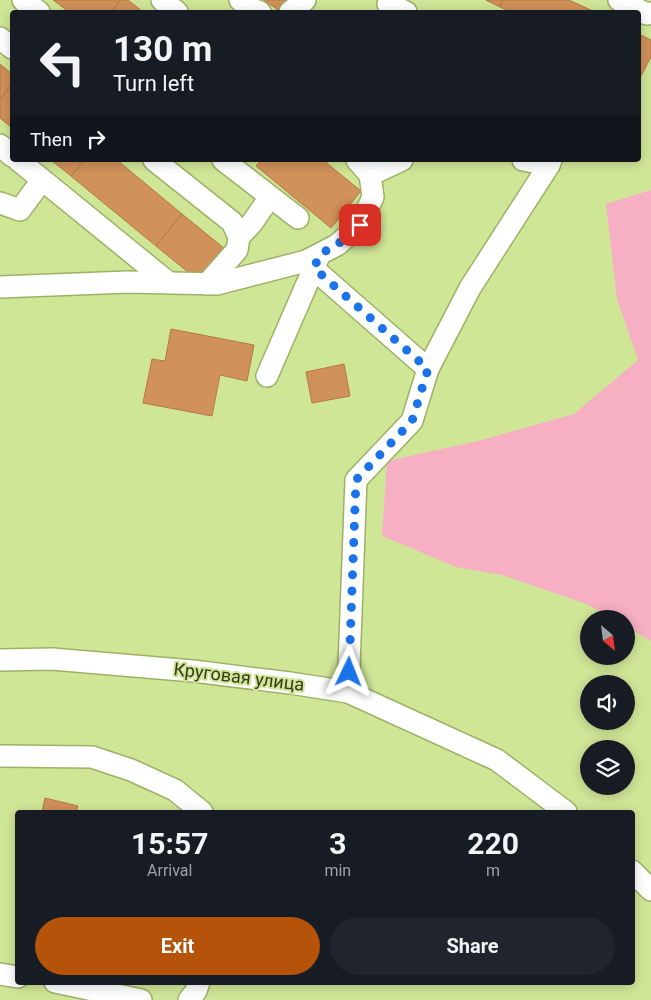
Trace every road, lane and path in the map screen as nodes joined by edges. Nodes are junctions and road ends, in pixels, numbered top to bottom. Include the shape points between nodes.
1 (24, 0) edge
2 (162, 0) edge
3 (240, 0) edge
4 (305, 0) edge
5 (619, 0) edge
6 (36, 10) edge
7 (174, 10) edge
8 (255, 10) edge
9 (292, 10) edge
10 (640, 10) edge
11 (0, 38) edge
12 (10, 46) edge
13 (0, 145) edge
14 (10, 154) edge
15 (20, 162) edge
16 (157, 162) edge
17 (226, 162) edge
18 (392, 162) edge
19 (550, 162) edge
20 (363, 168) edge
21 (42, 180) junction
22 (270, 197) junction
23 (0, 203) edge
24 (298, 218) dead end
25 (239, 237) junction
26 (317, 261) junction
27 (169, 283) junction
28 (207, 284) junction
29 (0, 288) edge
30 (428, 369) junction
31 (267, 376) dead end
32 (0, 660) edge
33 (348, 692) junction
34 (0, 756) edge
35 (200, 810) edge
36 (563, 810) edge
37 (635, 874) edge
38 (651, 890) edge
39 (0, 974) edge
40 (15, 976) edge
41 (68, 985) edge
42 (198, 985) edge
43 (141, 1000) edge
44 (189, 1000) edge

1 - 6 street
2 - 7 street
3 - 8 street
4 - 9 street
5 - 10 street
11 - 12 street
13 - 14 street
15 - 21 street
16 - 25 street via 232,222
17 - 22 street
18 - 20 street
19 - 30 street via 470,288
20 - 26 street via 372,196 360,225
21 - 23 street via 20,210
21 - 27 street
22 - 24 street
22 - 25 street
25 - 28 street via 237,250
26 - 28 street
26 - 30 street
26 - 31 street
27 - 28 street
27 - 29 street
30 - 33 street via 412,421 356,480
32 - 33 street, Круговая улица via 52,659 193,671
33 - 36 street, Круговая улица via 497,760
34 - 35 street via 92,757 175,790
37 - 38 street
39 - 40 street
41 - 43 street
42 - 44 street

